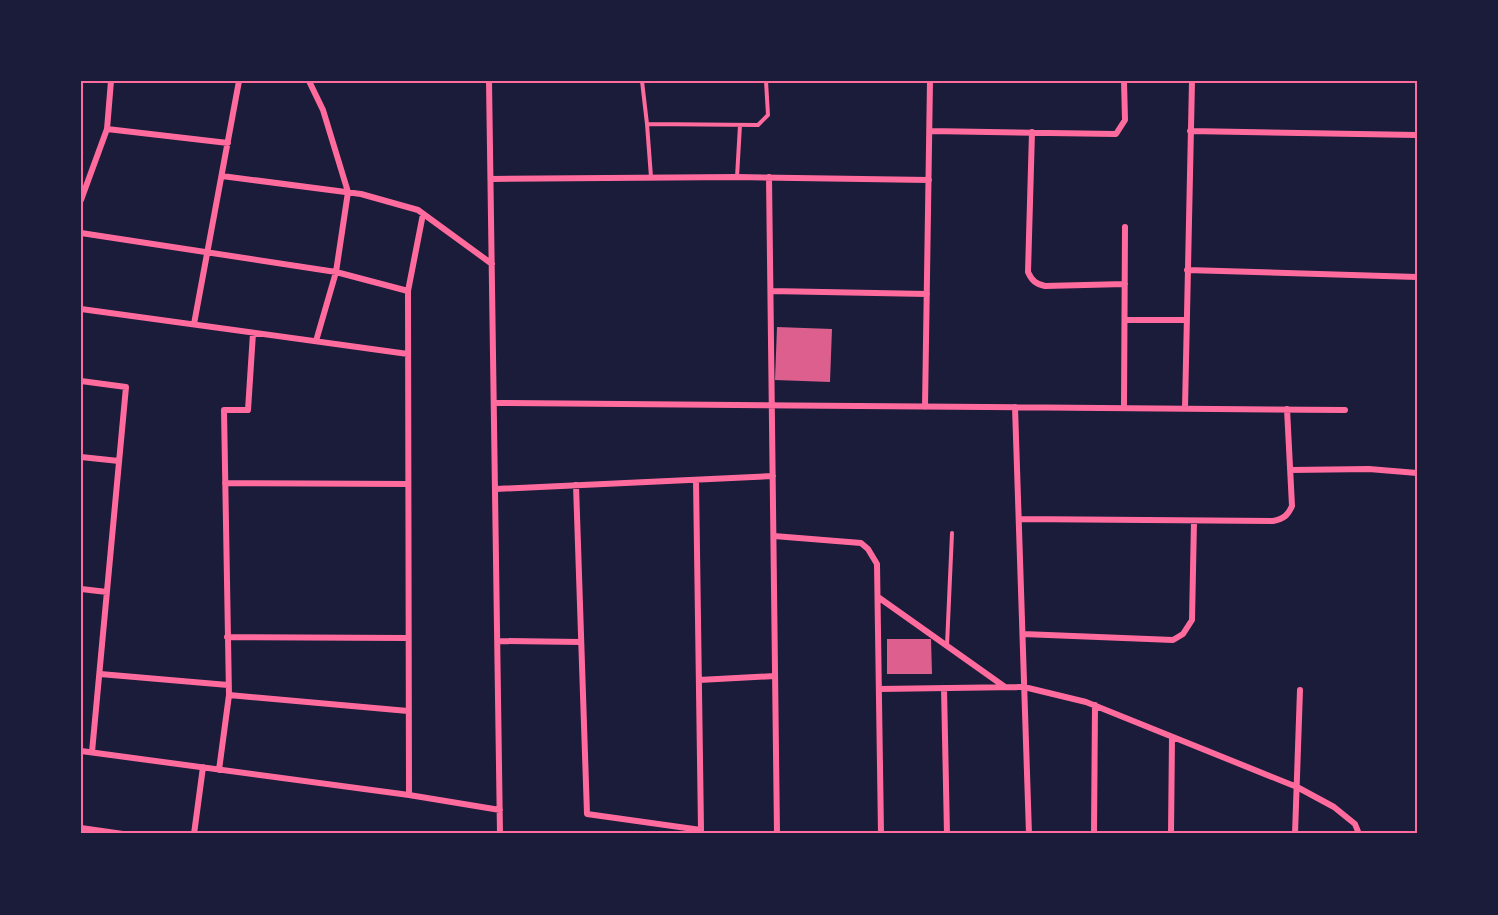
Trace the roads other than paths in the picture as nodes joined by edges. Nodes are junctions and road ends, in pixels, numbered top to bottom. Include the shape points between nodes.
1 (111, 81) edge
2 (239, 81) edge
3 (309, 81) edge
4 (489, 81) edge
5 (642, 81) edge
6 (766, 81) edge
7 (930, 81) edge
8 (1124, 81) edge
9 (1191, 81) edge
10 (647, 124) junction
11 (740, 125) junction
12 (107, 129) junction
13 (930, 131) junction
14 (1190, 131) junction
15 (1032, 132) junction
16 (1417, 135) edge
17 (228, 143) junction
18 (222, 176) junction
19 (651, 177) junction
20 (737, 177) junction
21 (769, 177) junction
22 (491, 179) junction
23 (928, 180) junction
24 (348, 192) junction
25 (81, 200) edge
26 (423, 214) junction
27 (1125, 227) dead end
28 (81, 233) edge
29 (208, 253) junction
30 (492, 264) junction
31 (1187, 270) junction
32 (336, 272) junction
33 (1417, 277) edge
34 (1125, 284) junction
35 (408, 291) junction
36 (771, 291) junction
37 (927, 294) junction
38 (81, 309) edge
39 (1125, 320) junction
40 (1187, 320) junction
41 (194, 324) junction
42 (253, 333) junction
43 (316, 341) junction
44 (408, 354) junction
45 (81, 381) edge
46 (495, 403) junction
47 (772, 405) junction
48 (926, 406) junction
49 (1015, 407) junction
50 (1124, 408) junction
51 (1185, 408) junction
52 (1287, 409) junction
53 (1345, 410) dead end
54 (81, 457) edge
55 (119, 462) junction
56 (1290, 470) junction
57 (1417, 472) edge
58 (773, 476) junction
59 (696, 480) junction
60 (225, 483) junction
61 (408, 484) junction
62 (576, 485) junction
63 (496, 489) junction
64 (1019, 519) junction
65 (1194, 521) junction
66 (952, 533) dead end
67 (774, 536) junction
68 (81, 589) edge
69 (107, 592) junction
70 (878, 597) junction
71 (1023, 634) junction
72 (227, 637) junction
73 (408, 638) junction
74 (498, 641) junction
75 (581, 642) junction
76 (947, 645) junction
77 (100, 674) junction
78 (775, 676) junction
79 (699, 680) junction
80 (228, 685) junction
81 (1005, 687) junction
82 (1024, 687) junction
83 (944, 688) junction
84 (879, 689) junction
85 (1300, 690) dead end
86 (229, 695) junction
87 (1095, 705) junction
88 (408, 711) junction
89 (1172, 737) junction
90 (81, 751) edge
91 (92, 752) junction
92 (203, 767) junction
93 (219, 770) junction
94 (1297, 787) junction
95 (408, 795) junction
96 (500, 810) junction
97 (81, 828) edge
98 (123, 834) edge
99 (194, 834) edge
100 (500, 834) edge
101 (777, 834) edge
102 (882, 834) edge
103 (947, 834) edge
104 (1029, 834) edge
105 (1094, 834) edge
106 (1171, 834) edge
107 (1295, 834) edge
108 (1359, 834) edge

1 - 12 street
2 - 17 street
3 - 24 street
4 - 22 street
5 - 10 lane
6 - 11 lane via 768,115 758,125
7 - 13 street
8 - 15 street via 1125,120 1116,134
9 - 14 street
10 - 11 lane
10 - 19 lane
11 - 20 lane
12 - 17 street
12 - 25 street
13 - 15 street
13 - 23 street
14 - 16 street
14 - 31 street
15 - 34 street via 1031,279 1045,286
17 - 18 street
18 - 24 street
18 - 29 street
19 - 20 street
19 - 22 street
20 - 21 street
21 - 23 street
21 - 36 street
22 - 30 street
23 - 37 street
24 - 26 street
24 - 32 street
26 - 30 street
26 - 35 street
27 - 34 street
28 - 29 street
29 - 32 street
29 - 41 street
30 - 46 street
31 - 33 street
31 - 40 street
32 - 35 street
32 - 43 street
34 - 39 street
35 - 44 street
36 - 37 street
36 - 47 street
37 - 48 street
38 - 41 street
39 - 40 street
39 - 50 street
40 - 51 street
41 - 42 street
42 - 43 street
42 - 60 street via 248,410 224,410
43 - 44 street
44 - 61 street
45 - 55 street via 126,387
46 - 47 street
46 - 63 street
47 - 48 street
47 - 58 street
48 - 49 street
49 - 50 street
49 - 64 street
50 - 51 street
51 - 52 street
52 - 53 street
52 - 56 street
54 - 55 street
55 - 69 street
56 - 57 street
56 - 65 street via 1292,506 1282,520
58 - 59 street
58 - 67 street
59 - 62 street
59 - 79 street
60 - 61 street
60 - 72 street
61 - 73 street
62 - 63 street
62 - 75 street
63 - 74 street
64 - 65 street
64 - 71 street
65 - 71 street via 1192,620 1183,634 1173,640
66 - 76 lane
67 - 70 street via 861,543 877,564
67 - 78 street
68 - 69 street
69 - 77 street
70 - 76 street
70 - 84 street
71 - 82 street
72 - 73 street
72 - 80 street
73 - 88 street
74 - 75 street
74 - 96 street
75 - 79 street via 587,814 701,830
76 - 81 street
77 - 80 street
77 - 91 street
78 - 79 street
78 - 101 street
80 - 86 street
81 - 82 street
81 - 83 street
82 - 87 street
82 - 104 street
83 - 84 street
83 - 103 street
84 - 102 street
85 - 94 street
86 - 88 street
86 - 93 street
87 - 89 street
87 - 105 street
88 - 95 street
89 - 94 street
89 - 106 street
90 - 91 street
91 - 92 street
92 - 93 street
92 - 99 street
93 - 95 street
94 - 107 street
94 - 108 street via 1334,807 1355,824
95 - 96 street
96 - 100 street
97 - 98 street

